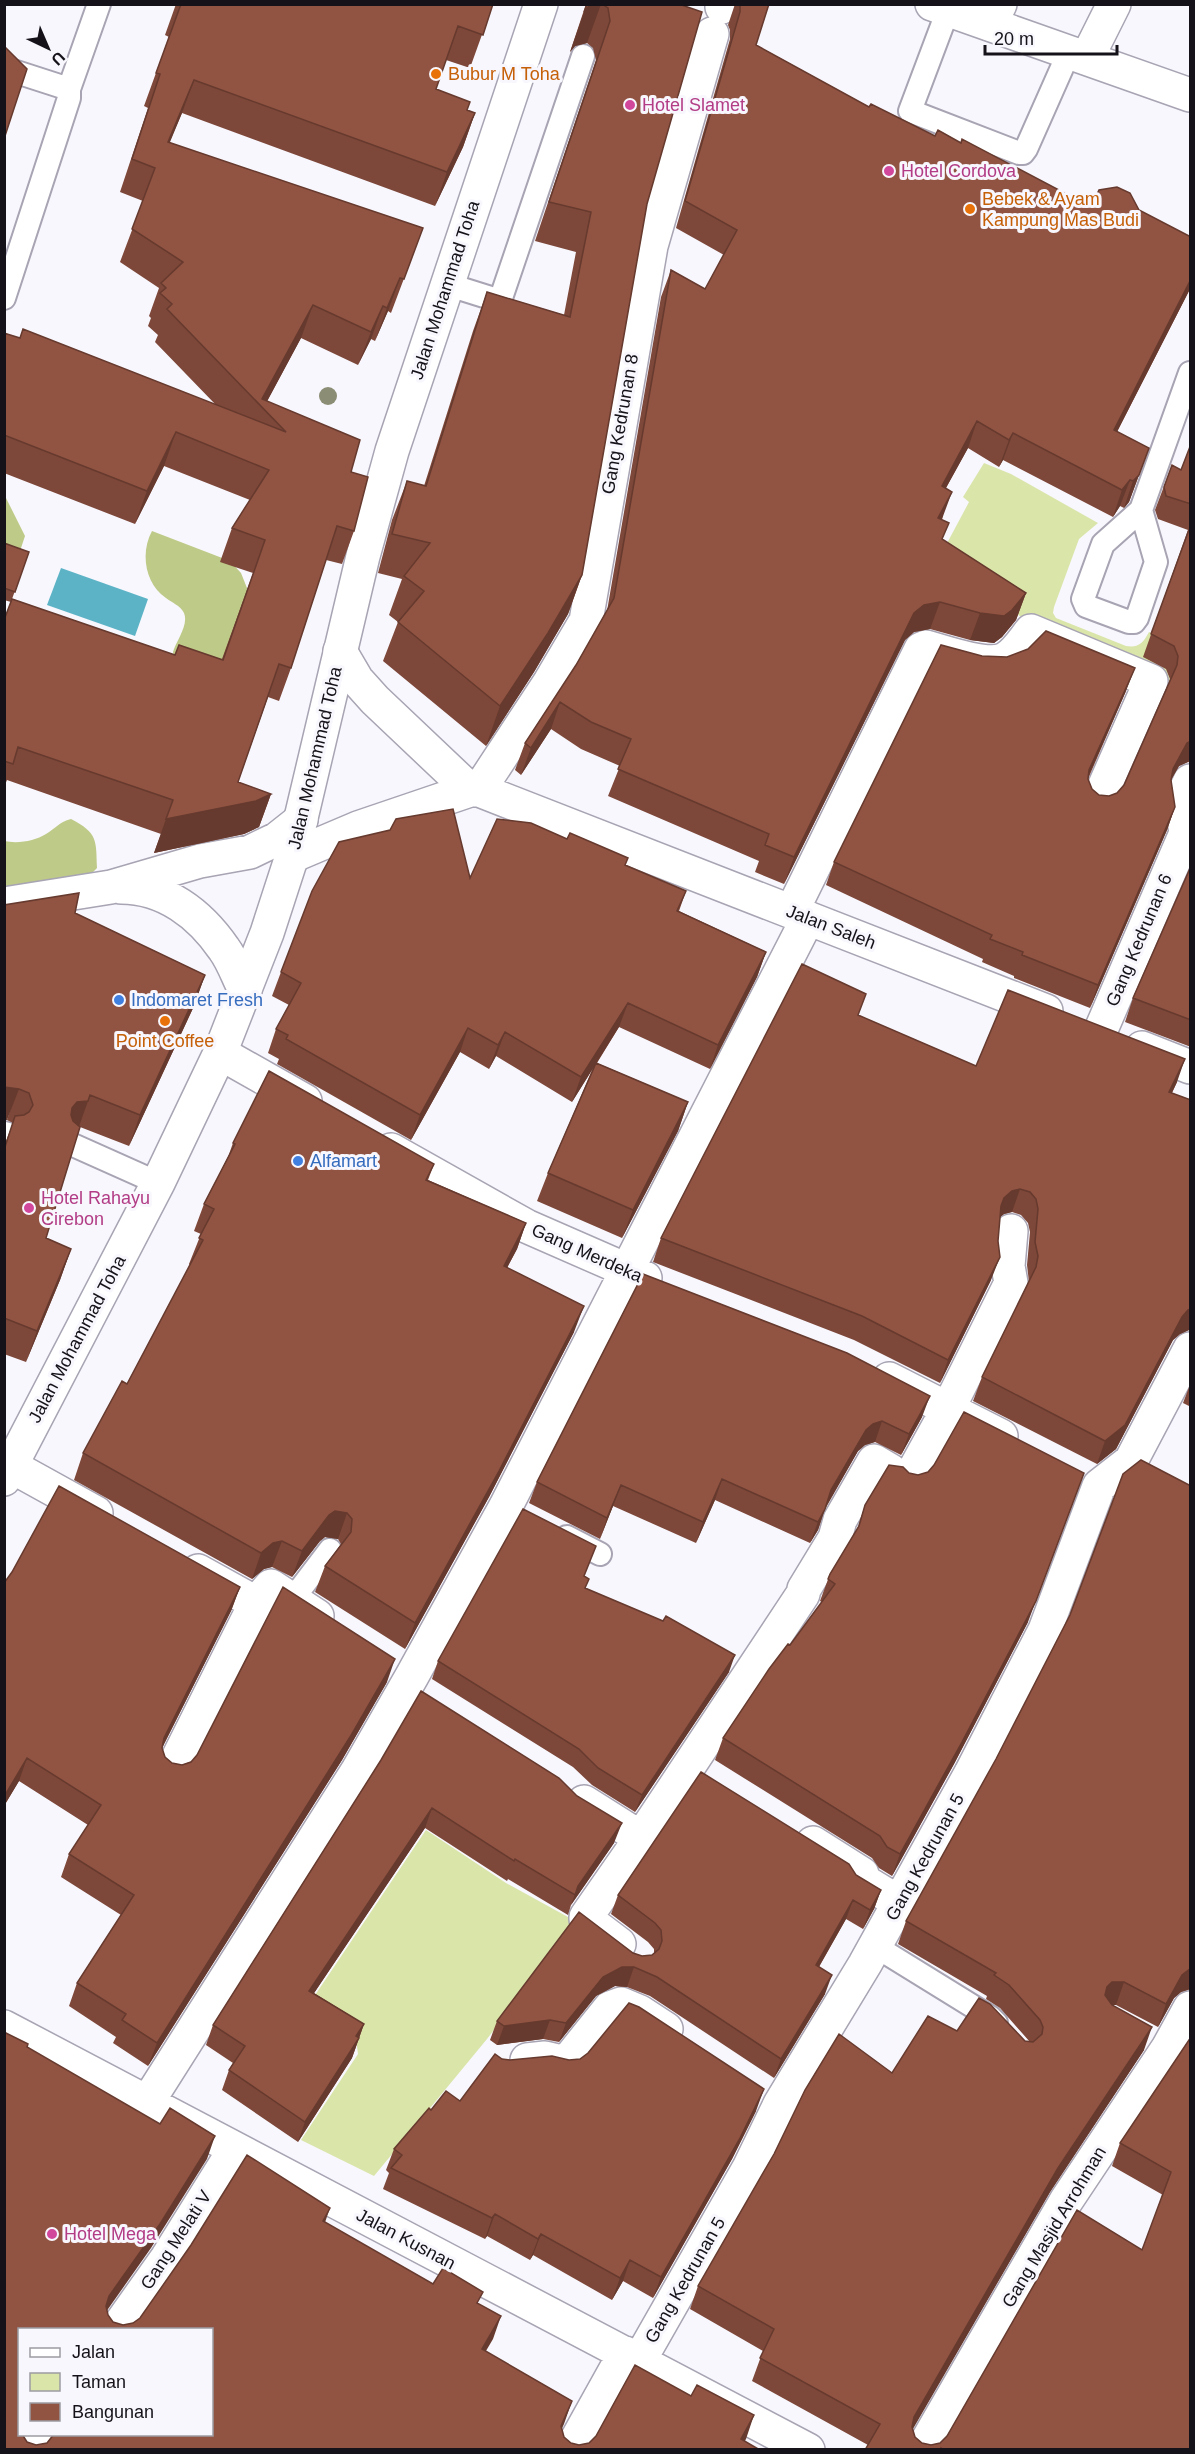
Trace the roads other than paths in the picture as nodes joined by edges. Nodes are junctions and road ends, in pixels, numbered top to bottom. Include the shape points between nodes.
1 (99, 4) edge
2 (541, 4) edge
3 (1114, 4) edge
4 (940, 7) edge
5 (995, 14) edge
6 (719, 15) edge
7 (1078, 55) junction
8 (583, 56) dead end
9 (4, 68) edge
10 (69, 89) junction
11 (1191, 95) edge
12 (446, 284) junction
13 (4, 298) edge
14 (1191, 373) edge
15 (1141, 510) junction
16 (340, 651) junction
17 (1191, 781) edge
18 (475, 790) junction
19 (1098, 801) edge
20 (301, 820) junction
21 (292, 856) junction
22 (111, 887) junction
23 (4, 904) edge
24 (800, 915) junction
25 (245, 990) junction
26 (1100, 1032) junction
27 (220, 1053) junction
28 (1191, 1067) edge
29 (332, 1116) edge
30 (363, 1134) edge
31 (73, 1145) edge
32 (158, 1183) junction
33 (1011, 1231) dead end
34 (625, 1271) junction
35 (669, 1288) edge
36 (1191, 1349) edge
37 (867, 1367) edge
38 (948, 1409) junction
39 (1028, 1450) edge
40 (1131, 1461) junction
41 (1069, 1470) edge
42 (8, 1472) edge
43 (1161, 1477) edge
44 (1099, 1486) junction
45 (120, 1527) edge
46 (548, 1527) edge
47 (330, 1550) dead end
48 (600, 1554) dead end
49 (172, 1556) edge
50 (292, 1600) junction
51 (256, 1603) junction
52 (345, 1634) edge
53 (383, 1658) edge
54 (418, 1687) junction
55 (172, 1770) edge
56 (563, 1782) edge
57 (791, 1830) edge
58 (641, 1838) junction
59 (900, 1903) junction
60 (875, 1946) junction
61 (636, 1957) edge
62 (1191, 2008) edge
63 (4, 2027) edge
64 (1013, 2043) edge
65 (693, 2046) edge
66 (501, 2063) edge
67 (751, 2085) edge
68 (147, 2103) junction
69 (780, 2104) junction
70 (235, 2149) junction
71 (117, 2328) edge
72 (632, 2357) junction
73 (40, 2436) edge
74 (30, 2450) edge
75 (572, 2450) edge
76 (808, 2450) edge
77 (922, 2450) edge

1 - 10 lane
2 - 12 street, Jalan Mohammad Toha
3 - 7 street
4 - 5 street
4 - 7 lane via 910,111 1019,153 1026,149
5 - 7 street
6 - 18 street, Gang Kedrunan 8 via 651,246 586,621 550,682
7 - 11 street
8 - 12 lane via 501,298 496,300
9 - 10 lane
10 - 13 lane
12 - 16 street, Jalan Mohammad Toha via 392,451
14 - 15 lane
15 - 15 lane via 1156,562 1137,618 1129,622 1086,606 1083,599 1103,544
16 - 18 street, Jalan Saleh via 357,680 375,700
16 - 20 street, Jalan Mohammad Toha
17 - 26 street, Gang Kedrunan 6 via 1181,800 1186,833
18 - 21 street via 358,828
18 - 24 street, Jalan Saleh
19 - 24 street via 1151,681 1031,631 1015,651 991,663 927,647 921,649 885,720
20 - 21 street, Jalan Mohammad Toha
20 - 22 street via 250,852 200,861
21 - 25 street, Jalan Mohammad Toha
22 - 23 street
22 - 25 street via 139,887 163,894 198,918 225,950
24 - 26 street, Jalan Saleh
24 - 34 street
25 - 27 street, Jalan Mohammad Toha
26 - 28 street, Jalan Saleh
27 - 29 street
27 - 32 street, Jalan Mohammad Toha
30 - 34 street, Gang Merdeka via 526,1226
31 - 32 lane
32 - 42 street, Jalan Mohammad Toha
33 - 38 street via 1011,1283
34 - 35 street, Gang Merdeka
34 - 54 street via 517,1511
36 - 40 street
37 - 38 street
38 - 39 street
38 - 58 street via 901,1474 874,1461 840,1520 835,1538 699,1772
40 - 43 street
40 - 44 street
41 - 44 street
42 - 45 street
44 - 59 street, Gang Kedrunan 5 via 1045,1630
46 - 48 lane
47 - 50 lane
49 - 51 street
50 - 51 street via 271,1586
50 - 52 street
51 - 55 street
53 - 54 street
54 - 68 street via 358,1770
56 - 58 street via 580,1800
57 - 59 street
58 - 61 street via 586,1917
59 - 60 street, Gang Kedrunan 5
60 - 64 lane via 990,2017
60 - 69 street, Gang Kedrunan 5
62 - 77 street, Gang Masjid Arrohman via 1159,2043
63 - 68 street, Jalan Kusnan
65 - 66 street via 621,2004 610,2008 566,2063 546,2058
67 - 69 street
68 - 70 street, Jalan Kusnan
69 - 72 street, Gang Kedrunan 5 via 749,2168
70 - 71 street, Gang Melati V via 167,2258
70 - 72 street, Jalan Kusnan
72 - 75 street, Gang Kedrunan 5
72 - 76 street, Jalan Kusnan
73 - 74 street

